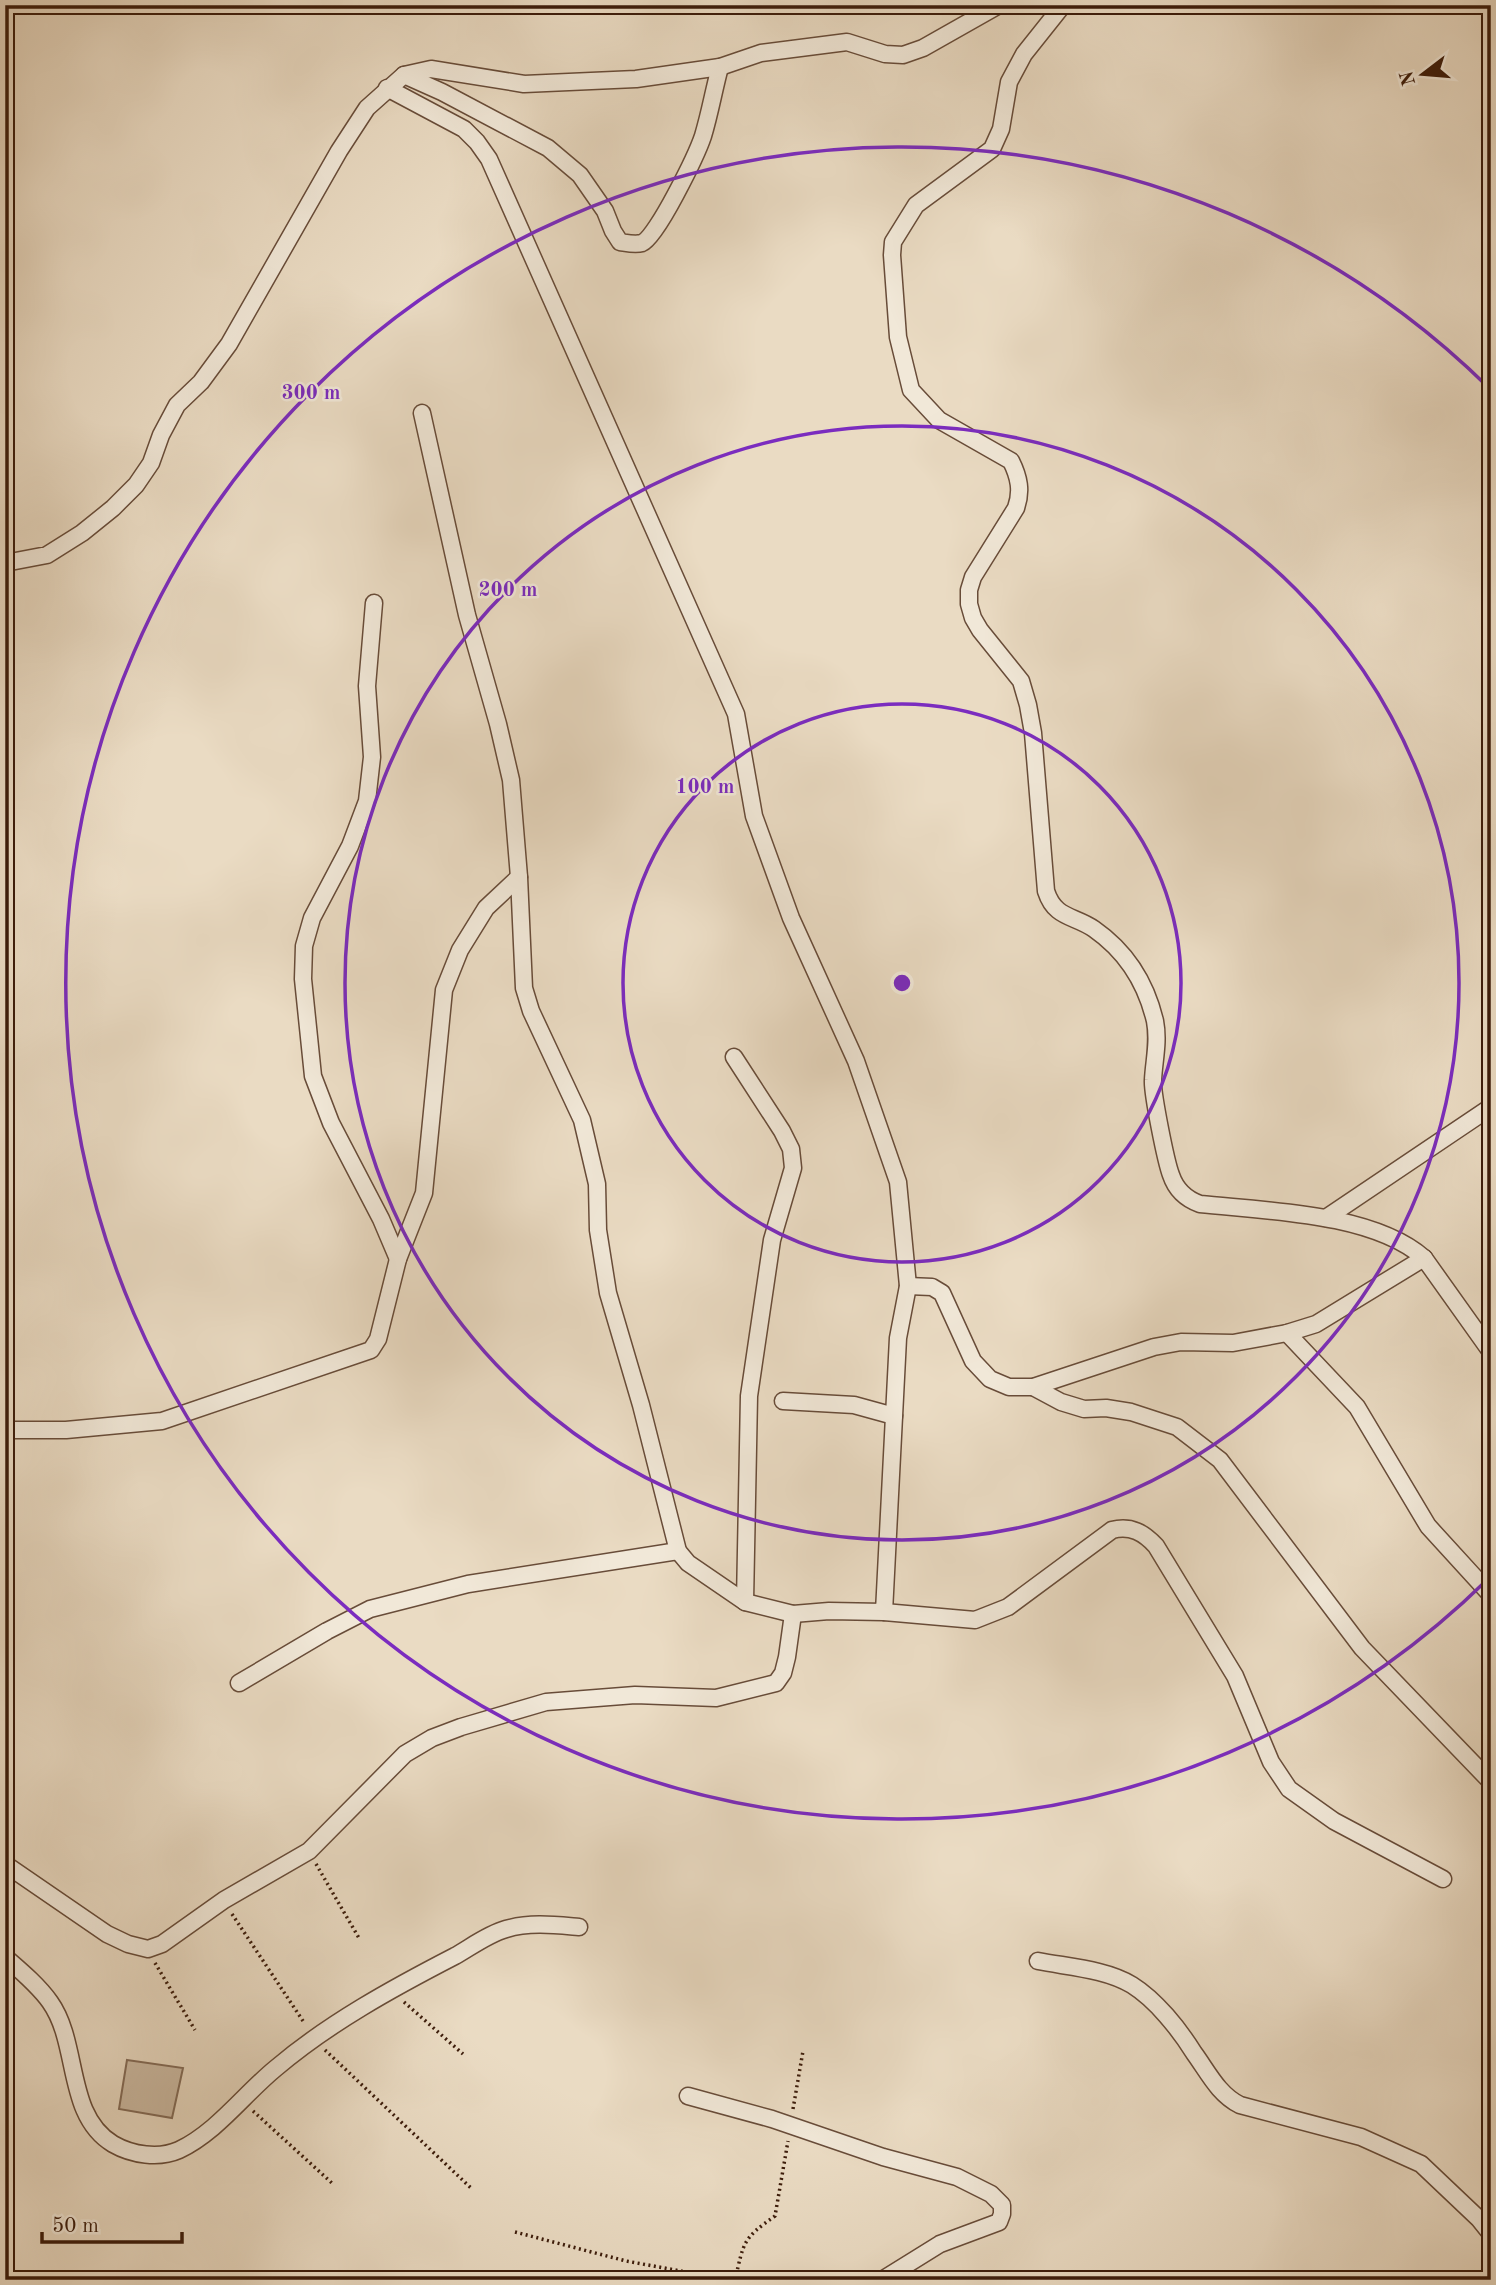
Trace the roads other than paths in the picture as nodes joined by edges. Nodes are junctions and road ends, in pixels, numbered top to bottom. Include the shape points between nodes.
1 (999, 5) edge
2 (1063, 5) edge
3 (720, 67) junction
4 (404, 75) junction
5 (387, 88) junction
6 (422, 413) dead end
7 (5, 563) edge
8 (374, 603) dead end
9 (519, 877) junction
10 (734, 1057) dead end
11 (1491, 1107) edge
12 (1326, 1218) junction
13 (1424, 1258) junction
14 (398, 1259) junction
15 (908, 1286) junction
16 (1287, 1333) junction
17 (1491, 1351) edge
18 (1033, 1387) junction
19 (783, 1401) dead end
20 (894, 1416) junction
21 (5, 1430) edge
22 (678, 1551) junction
23 (1491, 1595) edge
24 (745, 1602) junction
25 (884, 1612) junction
26 (793, 1614) junction
27 (239, 1683) dead end
28 (1491, 1783) edge
29 (5, 1864) edge
30 (1443, 1879) dead end
31 (579, 1927) dead end
32 (5, 1957) edge
33 (1038, 1962) dead end
34 (688, 2096) dead end
35 (1491, 2234) edge
36 (882, 2280) edge

1 - 3 street via 903,55 847,42 761,53
2 - 12 street via 1024,54 1009,82 1002,129 992,149 916,205 893,242 898,337 907,380 917,399 939,420 1011,461 1015,470 1020,497 973,577 969,604 979,630 1021,681 1028,705 1049,901 1057,911 1092,927 1115,945 1135,968 1147,992 1156,1023 1153,1082 1170,1175 1189,1200 1200,1204
3 - 4 street via 636,79 524,84 430,69
3 - 4 street via 703,136 685,174 653,235 632,244 620,242 580,175 548,148
4 - 5 street
5 - 7 street via 367,108 339,151 229,344 177,405 136,485 82,533 47,555
5 - 15 street via 464,129 489,159 731,702 754,816 791,918 856,1061 898,1182
6 - 9 street via 467,615 511,780
8 - 14 street via 367,686 372,757 367,800 312,918 304,946 303,979 313,1076
9 - 14 street via 486,908 460,950 444,990 424,1193
9 - 22 street via 524,988 582,1120 597,1184 597,1230 608,1293
10 - 24 street via 782,1131 793,1168 772,1240 750,1396
11 - 12 street
12 - 13 street via 1390,1236
13 - 16 street via 1316,1324
13 - 17 street
14 - 21 street via 379,1339 371,1350 162,1420 66,1430
15 - 18 street via 932,1287 942,1293 973,1361 990,1379 1009,1387
15 - 20 street via 898,1338
16 - 18 street via 1233,1343 1181,1342 1154,1347
16 - 23 street via 1357,1407 1428,1526
18 - 28 street via 1084,1409 1131,1412 1177,1427 1220,1460 1362,1648
19 - 20 street via 854,1405
20 - 25 street
22 - 24 street
22 - 27 street via 468,1584 370,1609
24 - 26 street
25 - 26 street
25 - 30 street via 975,1620 1008,1607 1112,1530 1141,1532 1156,1546 1234,1676 1271,1762 1289,1789 1334,1821
26 - 29 street via 787,1657 776,1683 716,1698 635,1695 545,1702 432,1738 405,1754 309,1851 148,1949 107,1934
31 - 32 street via 536,1924 504,1929 394,1988 276,2067 198,2139 177,2151 153,2156 113,2144 98,2131 80,2100 72,2059 51,2003
33 - 35 street via 1090,1971 1131,1985 1185,2038 1230,2100 1361,2137 1421,2164
34 - 36 street via 957,2177 991,2194 1002,2205 999,2222 940,2244

